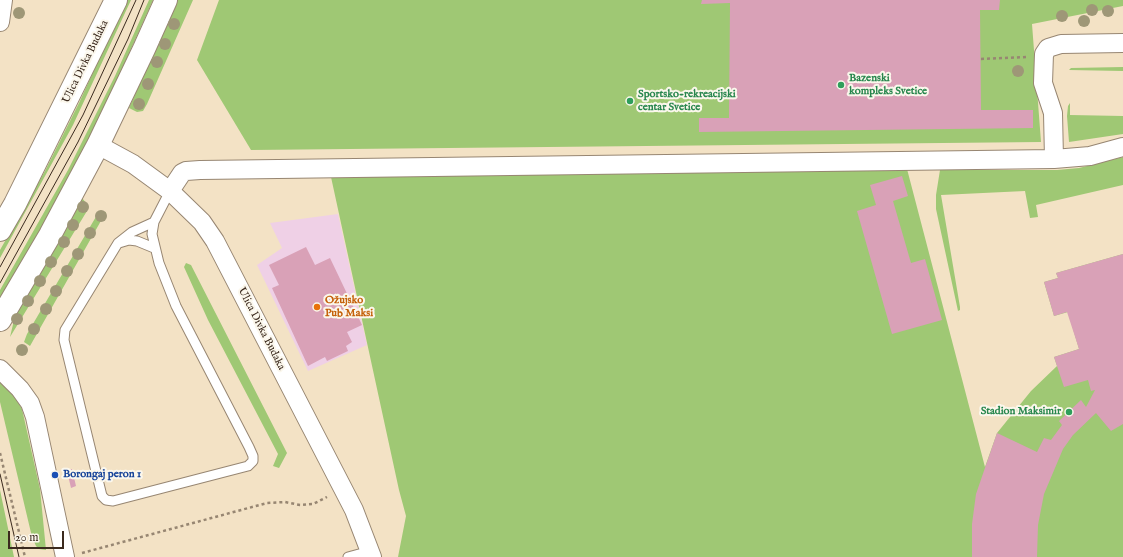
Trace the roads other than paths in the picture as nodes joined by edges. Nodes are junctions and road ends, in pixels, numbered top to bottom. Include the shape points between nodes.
1 (3, 0) edge
2 (116, 0) edge
3 (166, 0) edge
4 (0, 22) edge
5 (1123, 43) edge
6 (98, 145) junction
7 (1123, 147) edge
8 (1054, 159) junction
9 (170, 191) junction
10 (154, 222) junction
11 (0, 230) edge
12 (118, 243) junction
13 (154, 248) junction
14 (0, 320) edge
15 (0, 369) edge
16 (371, 554) edge
17 (71, 555) edge
18 (348, 557) edge

1 - 4 street
2 - 11 street, Ulica Divka Budaka
3 - 6 street
5 - 8 street via 1061,44 1048,48 1044,54 1043,83 1053,113
6 - 9 street, Ulica Divka Budaka via 133,164
6 - 14 street via 50,235
7 - 8 street via 1090,156
8 - 9 street via 224,168 186,171
9 - 10 lane
9 - 16 street, Ulica Divka Budaka via 194,213 215,241 354,510
10 - 12 lane via 132,232
10 - 13 lane
12 - 13 lane via 137,241
12 - 13 lane via 65,330 64,340 102,496 113,501 248,466 253,461 249,447 176,306
15 - 17 street via 30,403
16 - 18 lane

